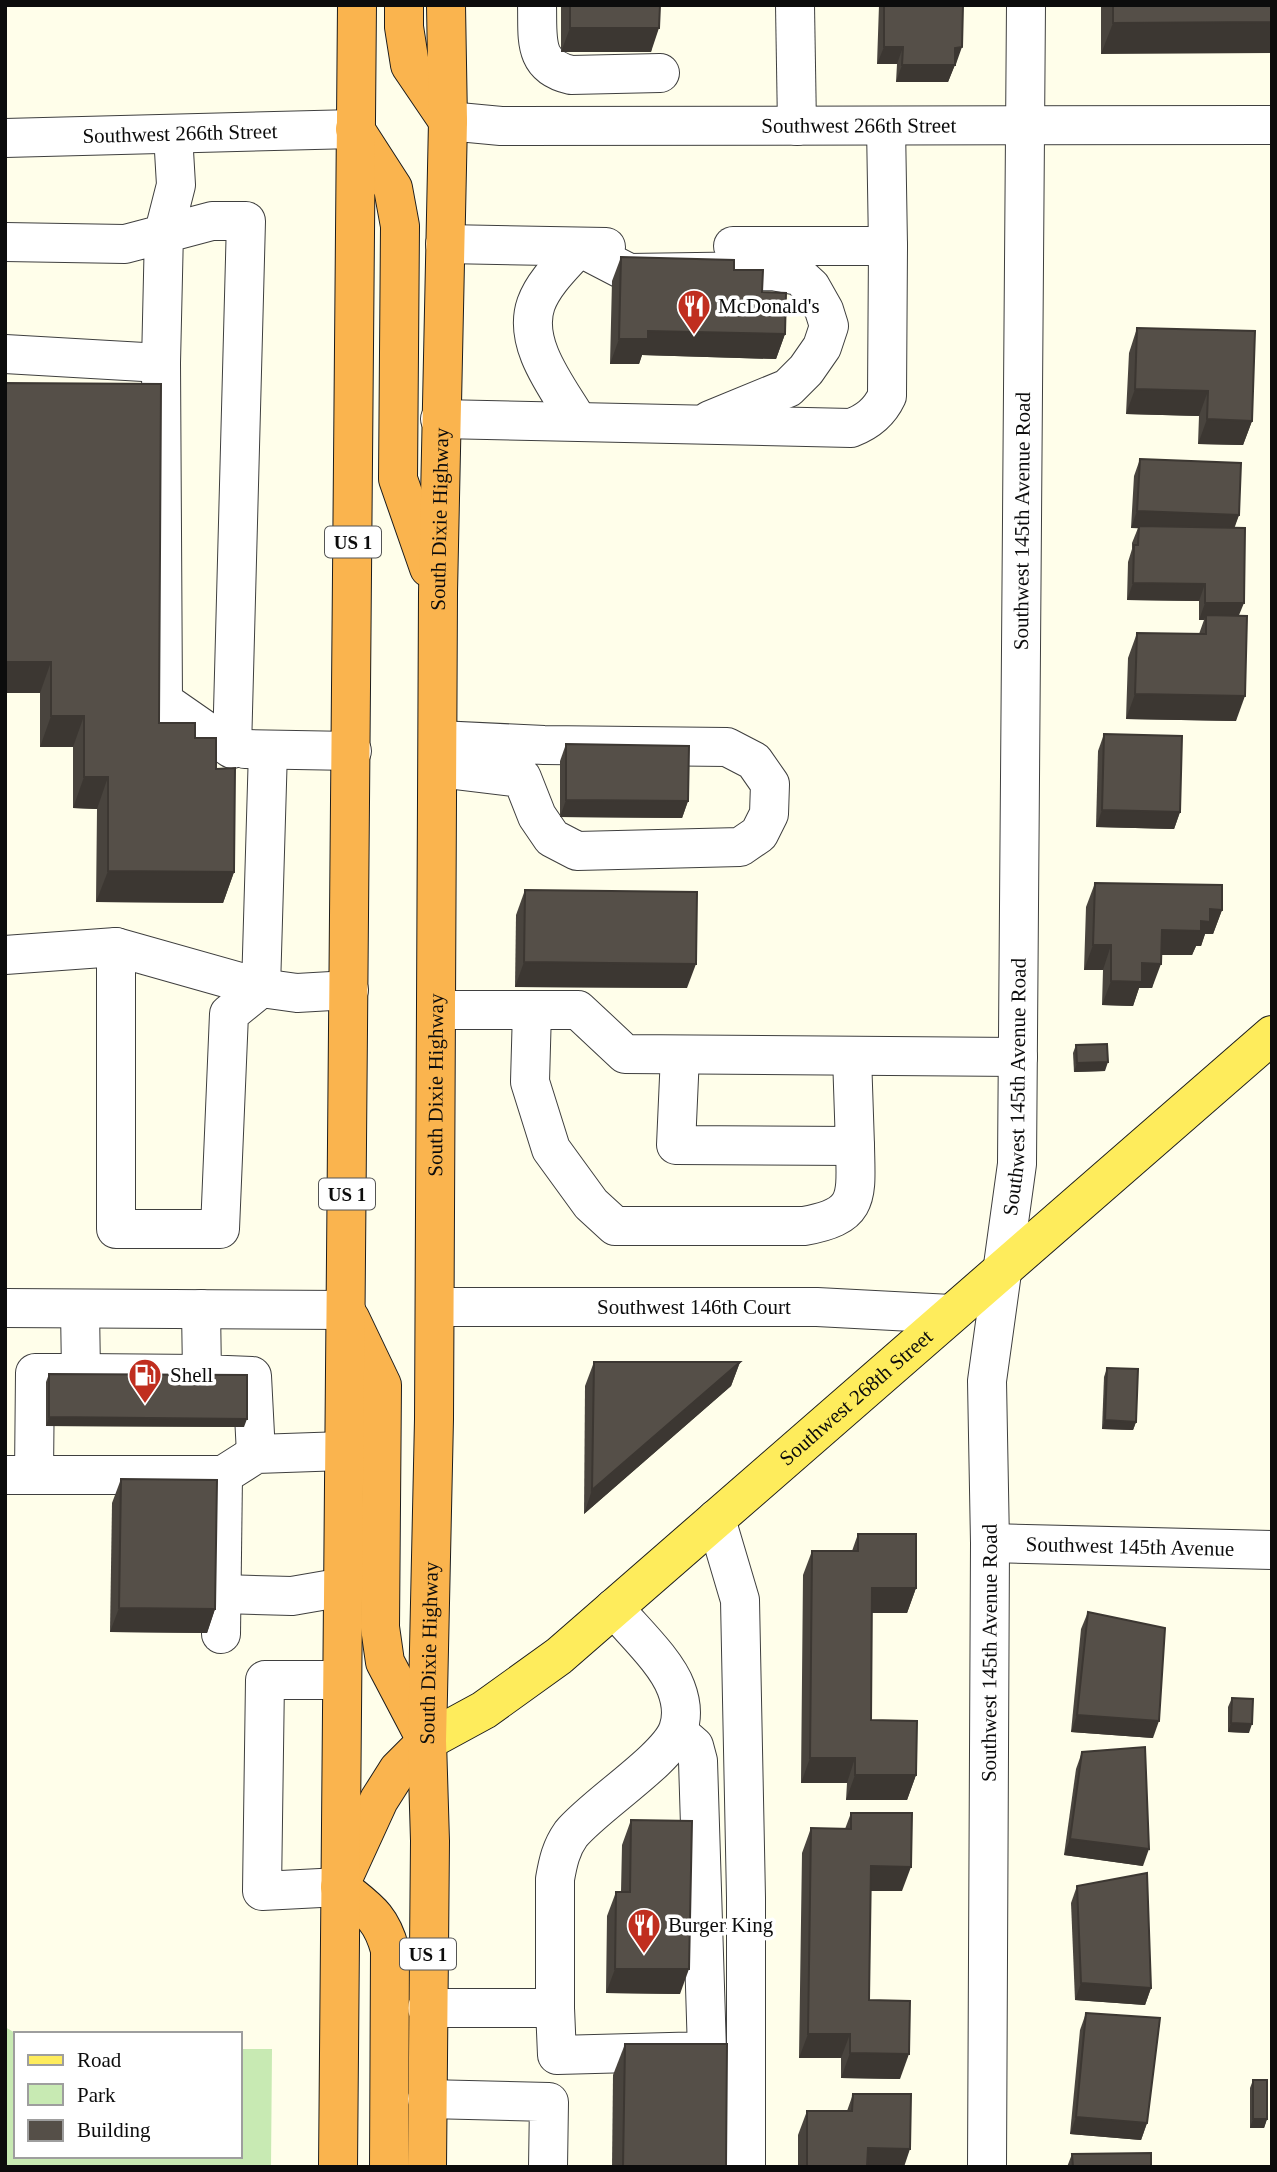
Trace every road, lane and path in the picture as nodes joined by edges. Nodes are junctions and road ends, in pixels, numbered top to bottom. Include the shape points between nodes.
1 (358, 5) edge
2 (404, 5) edge
3 (446, 5) edge
4 (537, 5) edge
5 (795, 5) edge
6 (1026, 5) edge
7 (660, 73) dead end
8 (609, 74) junction
9 (448, 121) junction
10 (1025, 124) junction
11 (1272, 124) edge
12 (609, 126) junction
13 (797, 126) junction
14 (886, 126) junction
15 (355, 129) junction
16 (173, 134) junction
17 (5, 138) edge
18 (164, 232) junction
19 (5, 242) edge
20 (445, 244) junction
21 (888, 246) junction
22 (579, 247) junction
23 (5, 354) edge
24 (160, 363) junction
25 (440, 419) junction
26 (577, 420) junction
27 (697, 426) junction
28 (438, 593) junction
29 (544, 745) junction
30 (250, 750) junction
31 (352, 751) junction
32 (438, 754) junction
33 (522, 778) junction
34 (116, 947) junction
35 (5, 955) edge
36 (261, 988) junction
37 (349, 990) junction
38 (436, 1010) junction
39 (532, 1010) junction
40 (1272, 1035) edge
41 (680, 1055) junction
42 (852, 1056) junction
43 (1018, 1057) junction
44 (855, 1146) junction
45 (1002, 1271) junction
46 (435, 1307) junction
47 (5, 1308) edge
48 (80, 1309) junction
49 (201, 1309) junction
50 (346, 1310) junction
51 (951, 1314) junction
52 (81, 1373) junction
53 (202, 1374) junction
54 (344, 1451) junction
55 (256, 1454) junction
56 (20, 1475) edge
57 (223, 1475) junction
58 (716, 1519) junction
59 (990, 1543) junction
60 (1272, 1550) edge
61 (344, 1587) junction
62 (222, 1594) junction
63 (614, 1608) junction
64 (221, 1634) dead end
65 (342, 1680) junction
66 (678, 1731) junction
67 (427, 1741) junction
68 (340, 1887) junction
69 (427, 2008) junction
70 (555, 2008) junction
71 (427, 2099) junction
72 (338, 2167) edge
73 (389, 2167) edge
74 (427, 2167) edge
75 (548, 2167) edge
76 (746, 2167) edge
77 (987, 2167) edge

1 - 15 highway, US 1
2 - 9 highway via 410,65
3 - 9 highway, South Dixie Highway / US 1
4 - 8 street via 538,48 546,63 571,75
5 - 13 street
6 - 10 street, Southwest 145th Avenue Road
7 - 8 street
8 - 12 street
9 - 12 street, Southwest 266th Street via 501,127
9 - 20 highway, South Dixie Highway / US 1
10 - 11 street, Southwest 266th Street
10 - 14 street, Southwest 266th Street
10 - 43 street, Southwest 145th Avenue Road
12 - 13 street, Southwest 266th Street
13 - 14 street, Southwest 266th Street
14 - 21 street
15 - 16 street, Southwest 266th Street
15 - 28 highway via 393,188 400,226 398,479
15 - 31 highway, US 1
16 - 17 street, Southwest 266th Street
16 - 18 street via 176,185
18 - 19 street via 125,244
18 - 24 street
18 - 30 street via 212,221 246,221
20 - 22 street
20 - 25 highway, South Dixie Highway / US 1
21 - 22 street
21 - 27 street via 887,396 874,415 851,428
22 - 26 street via 547,285 533,317 538,351
22 - 27 street via 629,273 774,271 799,276 811,287 829,326 806,370 788,388
23 - 24 street
24 - 30 street via 163,701
25 - 26 street
25 - 28 highway, South Dixie Highway / US 1
26 - 27 street
28 - 32 highway, South Dixie Highway / US 1
29 - 32 street
29 - 33 street
29 - 33 street via 727,747 754,761 770,784 769,814 759,834 740,847 577,851 552,838 537,816
30 - 31 street
30 - 36 street
31 - 37 highway, US 1
32 - 33 street
32 - 38 highway, South Dixie Highway / US 1
34 - 35 street
34 - 36 street
34 - 36 street via 116,1229 220,1229 229,1014
36 - 37 street via 297,993
37 - 50 highway, US 1
38 - 39 street
38 - 46 highway, South Dixie Highway / US 1
39 - 41 street via 578,1010 625,1055
39 - 44 street via 530,1082 551,1149 591,1204 615,1226 804,1226 828,1222 850,1205 856,1193
40 - 45 main road, Southwest 268th Street
41 - 42 street
41 - 44 street via 676,1145
42 - 43 street
42 - 44 street
43 - 45 street, Southwest 145th Avenue Road via 1017,1164
45 - 51 main road, Southwest 268th Street
45 - 59 street, Southwest 145th Avenue Road via 987,1381
46 - 51 street, Southwest 146th Court via 817,1307
46 - 67 highway, South Dixie Highway / US 1
47 - 48 street
48 - 49 street
48 - 52 street
49 - 50 street
49 - 53 street
50 - 54 highway, US 1
50 - 67 highway via 382,1385 380,1627 385,1662
51 - 58 main road, Southwest 268th Street
52 - 53 street
52 - 56 street via 36,1373
53 - 55 street via 252,1376
54 - 55 street
54 - 61 highway, US 1
55 - 57 street
56 - 57 street
57 - 62 street
58 - 63 main road, Southwest 268th Street
58 - 76 street via 740,1600
59 - 60 street, Southwest 145th Avenue
59 - 77 street, Southwest 145th Avenue Road
61 - 62 street via 292,1596
61 - 65 highway, US 1
62 - 64 street
63 - 66 street via 676,1687 682,1709
63 - 67 main road, Southwest 268th Street via 559,1656 484,1710
65 - 68 highway, US 1
65 - 68 street via 265,1680 262,1891
66 - 70 street via 662,1752 570,1835 558,1858
66 - 70 street via 694,1746 698,1761 707,2051 556,2055
67 - 68 highway via 398,1770 379,1800
67 - 69 highway, South Dixie Highway / US 1
68 - 72 highway, US 1
68 - 73 highway via 372,1913 390,1950
69 - 70 street
69 - 71 highway, South Dixie Highway / US 1
71 - 74 highway, South Dixie Highway / US 1
71 - 75 street via 549,2102

